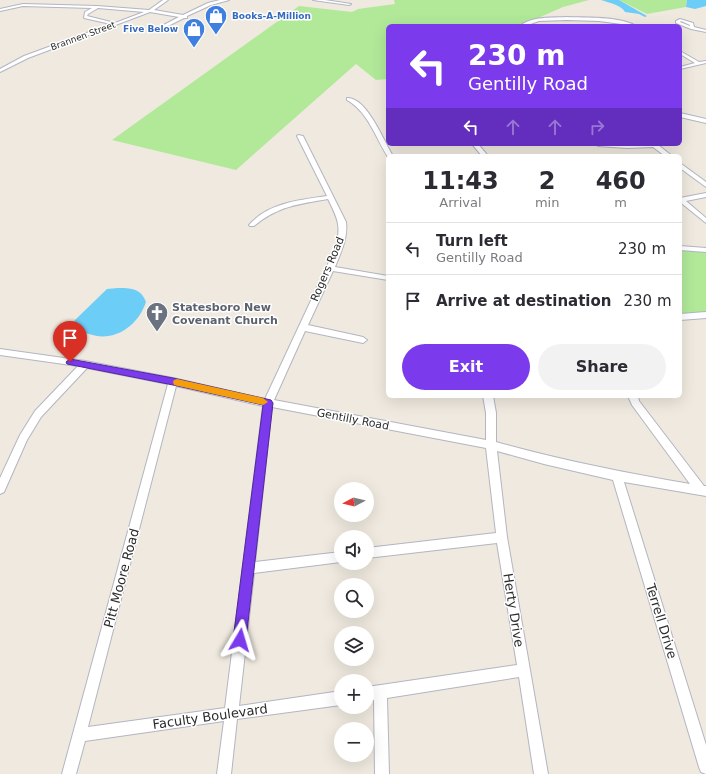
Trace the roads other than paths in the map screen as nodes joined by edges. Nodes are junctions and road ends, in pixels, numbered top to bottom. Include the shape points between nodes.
1 (166, 0) edge
2 (227, 0) edge
3 (315, 0) edge
4 (349, 4) dead end
5 (97, 7) junction
6 (0, 10) edge
7 (150, 11) junction
8 (186, 17) junction
9 (563, 19) junction
10 (568, 22) dead end
11 (115, 24) junction
12 (526, 24) edge
13 (629, 24) edge
14 (692, 28) dead end
15 (158, 30) dead end
16 (706, 31) edge
17 (682, 53) edge
18 (706, 62) edge
19 (699, 64) junction
20 (682, 68) edge
21 (0, 71) edge
22 (349, 99) dead end
23 (682, 115) edge
24 (706, 121) edge
25 (300, 136) dead end
26 (477, 146) edge
27 (656, 146) edge
28 (389, 154) edge
29 (483, 154) edge
30 (666, 154) edge
31 (682, 167) edge
32 (706, 185) edge
33 (706, 195) edge
34 (330, 197) junction
35 (682, 200) edge
36 (682, 202) edge
37 (706, 220) edge
38 (252, 225) dead end
39 (682, 248) edge
40 (706, 250) edge
41 (329, 268) junction
42 (386, 278) edge
43 (706, 315) edge
44 (682, 316) edge
45 (302, 327) junction
46 (363, 340) dead end
47 (0, 352) edge
48 (85, 364) junction
49 (173, 381) junction
50 (488, 398) edge
51 (634, 398) edge
52 (268, 403) junction
53 (491, 446) junction
54 (617, 476) junction
55 (0, 489) edge
56 (704, 491) edge
57 (502, 537) junction
58 (374, 553) edge
59 (334, 558) edge
60 (249, 568) junction
61 (524, 670) junction
62 (374, 693) edge
63 (334, 699) edge
64 (231, 712) junction
65 (79, 735) junction
66 (706, 767) edge
67 (69, 774) edge
68 (224, 774) edge
69 (382, 774) edge
70 (541, 774) edge

1 - 7 street, Brannen Street
2 - 8 street via 208,4
3 - 4 street
5 - 6 street via 23,5
5 - 7 street
5 - 11 street via 85,17
7 - 8 street
7 - 11 street, Brannen Street
8 - 15 street
9 - 10 street
9 - 12 street via 539,20
9 - 13 street
11 - 21 street, Brannen Street via 26,57
14 - 16 street
17 - 19 street
18 - 19 street
19 - 20 street
22 - 28 street via 367,112
23 - 24 street
25 - 34 street, Rogers Road
26 - 29 street
27 - 30 street
31 - 32 street
33 - 35 street
34 - 38 street via 271,210
34 - 41 street, Rogers Road via 343,224 342,239
36 - 37 street
39 - 40 street
41 - 42 street
41 - 45 street, Rogers Road
43 - 44 street
45 - 46 street
45 - 52 street, Rogers Road
47 - 48 street, Gentilly Road
48 - 49 street, Gentilly Road
48 - 55 street via 38,414 23,438
49 - 52 street, Gentilly Road
49 - 65 street, Pitt Moore Road
50 - 53 street, Herty Drive
51 - 56 street
52 - 53 street, Gentilly Road
52 - 60 street, Rogers Road
53 - 54 street, Gentilly Road
53 - 57 street, Herty Drive
54 - 56 street, Gentilly Road
54 - 66 street, Terrell Drive
57 - 58 street
57 - 61 street, Herty Drive
59 - 60 street
60 - 64 street, Rogers Road
61 - 62 street
61 - 70 street, Herty Drive
62 - 69 street
63 - 64 street, Faculty Boulevard
64 - 65 street, Faculty Boulevard
64 - 68 street, Rogers Road
65 - 67 street, Pitt Moore Road

